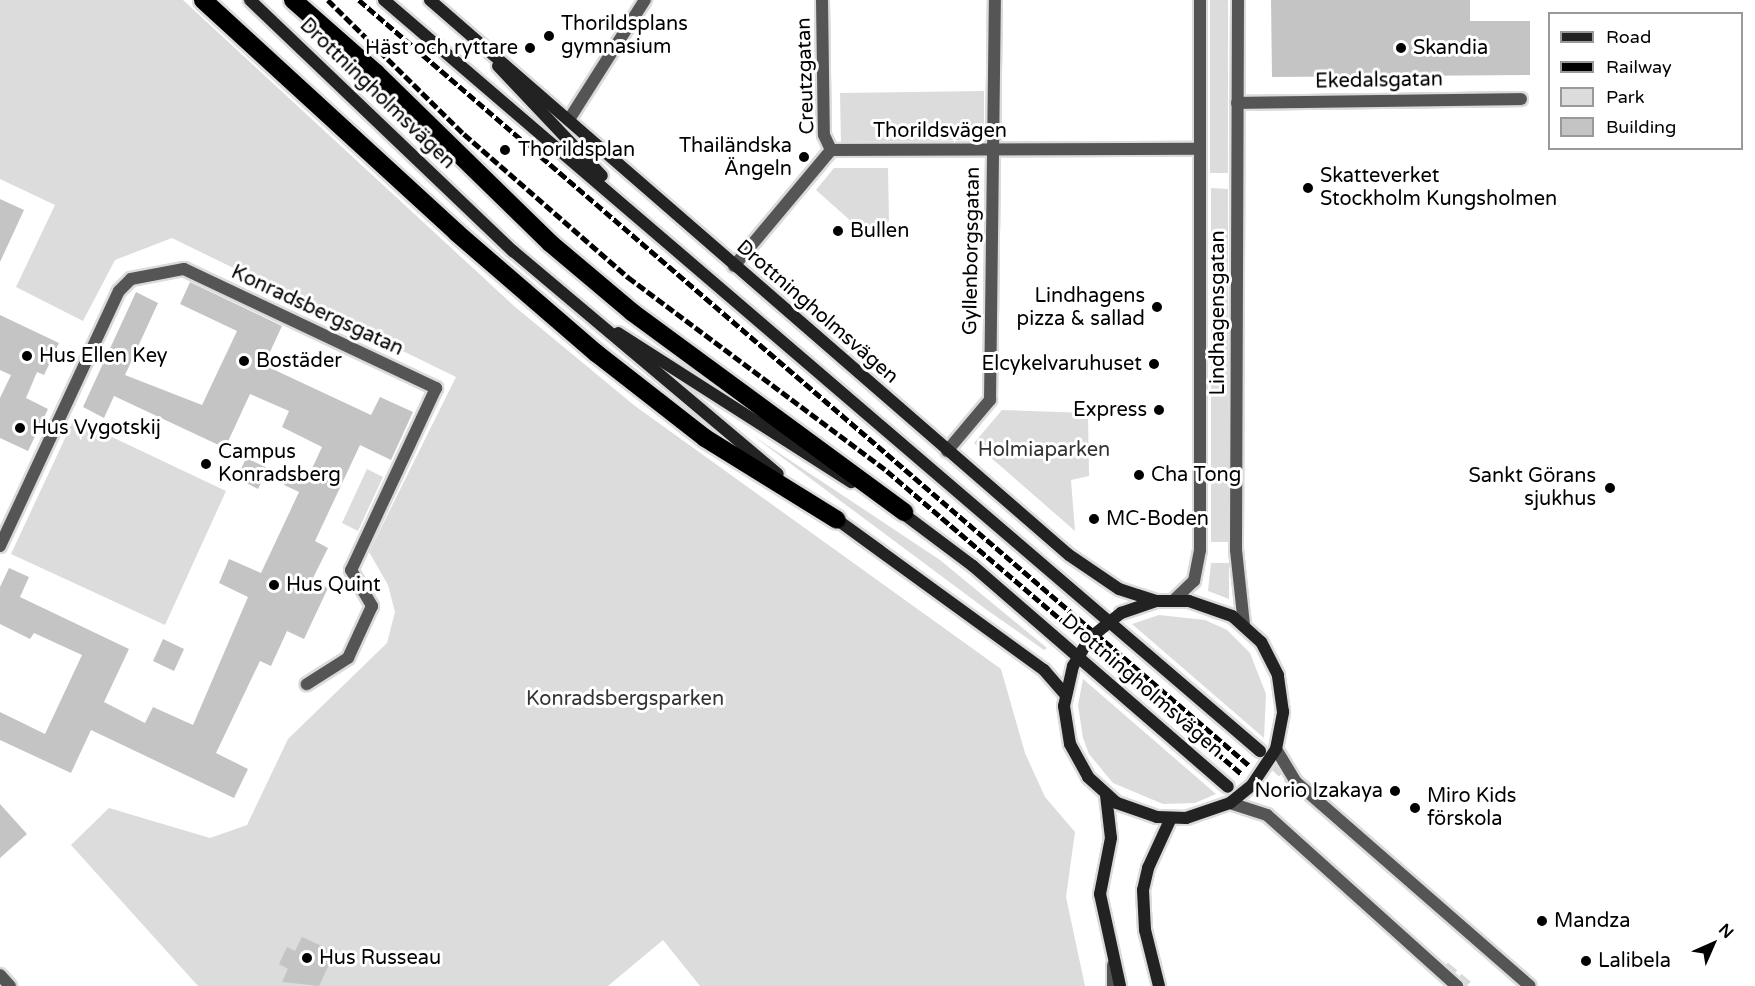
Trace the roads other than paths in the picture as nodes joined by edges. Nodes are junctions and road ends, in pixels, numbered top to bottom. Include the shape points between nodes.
1 (203, 0) edge
2 (250, 0) edge
3 (384, 0) edge
4 (430, 0) edge
5 (645, 0) edge
6 (822, 0) edge
7 (995, 0) edge
8 (1200, 0) edge
9 (1238, 0) edge
10 (299, 5) edge
11 (467, 32) junction
12 (1521, 99) dead end
13 (1237, 103) junction
14 (570, 118) junction
15 (831, 150) junction
16 (1200, 150) junction
17 (992, 151) junction
18 (655, 229) junction
19 (734, 266) junction
20 (585, 311) junction
21 (947, 451) junction
22 (904, 512) junction
23 (837, 520) junction
24 (0, 546) edge
25 (1174, 600) junction
26 (1156, 601) junction
27 (1244, 625) junction
28 (307, 684) dead end
29 (1065, 694) junction
30 (1276, 749) junction
31 (1260, 751) tunnel mouth
32 (1228, 787) dead end
33 (1106, 795) junction
34 (1230, 803) junction
35 (1171, 818) junction
36 (1113, 964) junction
37 (0, 975) edge
38 (10, 986) edge
39 (1113, 986) edge
40 (1119, 986) edge
41 (1159, 986) edge
42 (1457, 986) edge
43 (1530, 986) edge

1 - 23 highway via 474,248 596,352 705,438
2 - 20 main road, Drottningholmsvägen via 513,251
3 - 18 main road, Drottningholmsvägen
4 - 11 main road, Drottningholmsvägen
5 - 14 street
6 - 15 street, Creutzgatan via 824,135
7 - 17 street, Gyllenborgsgatan
8 - 16 street, Lindhagensgatan
9 - 13 street, Lindhagensgatan
10 - 22 highway via 578,266 689,356
11 - 14 main road, Drottningholmsvägen
11 - 18 main road, Drottningholmsvägen
12 - 13 street, Ekedalsgatan
13 - 27 street, Lindhagensgatan via 1236,559
14 - 19 main road, Drottningholmsvägen
15 - 17 street, Thorildsvägen
15 - 19 street
16 - 17 street, Thorildsvägen
16 - 25 street, Lindhagensgatan via 1200,550 1194,581
17 - 21 street, Gyllenborgsgatan via 990,400
18 - 31 main road, Drottningholmsvägen
19 - 21 main road, Drottningholmsvägen
20 - 22 main road, Drottningholmsvägen via 829,469
20 - 23 main road, Drottningholmsvägen via 674,390
21 - 26 main road, Drottningholmsvägen via 1099,578
22 - 32 main road, Drottningholmsvägen via 973,566
23 - 29 main road, Drottningholmsvägen via 1044,670
24 - 28 street, Konradsbergsgatan via 119,291 131,279 184,269 436,388 351,570 372,606 348,658
25 - 26 main road
25 - 27 main road via 1204,604
26 - 29 main road, bridge via 1121,613 1095,633 1073,666
27 - 30 main road via 1268,652 1279,681 1283,712
29 - 33 main road via 1070,744 1081,766
30 - 34 main road via 1257,780
30 - 43 street via 1296,782
33 - 35 main road via 1130,809
33 - 36 main road via 1111,838 1100,894
34 - 35 main road via 1202,815
34 - 42 street via 1267,815
35 - 41 main road via 1148,868 1143,891 1145,930
36 - 39 street
36 - 40 main road
37 - 38 street

